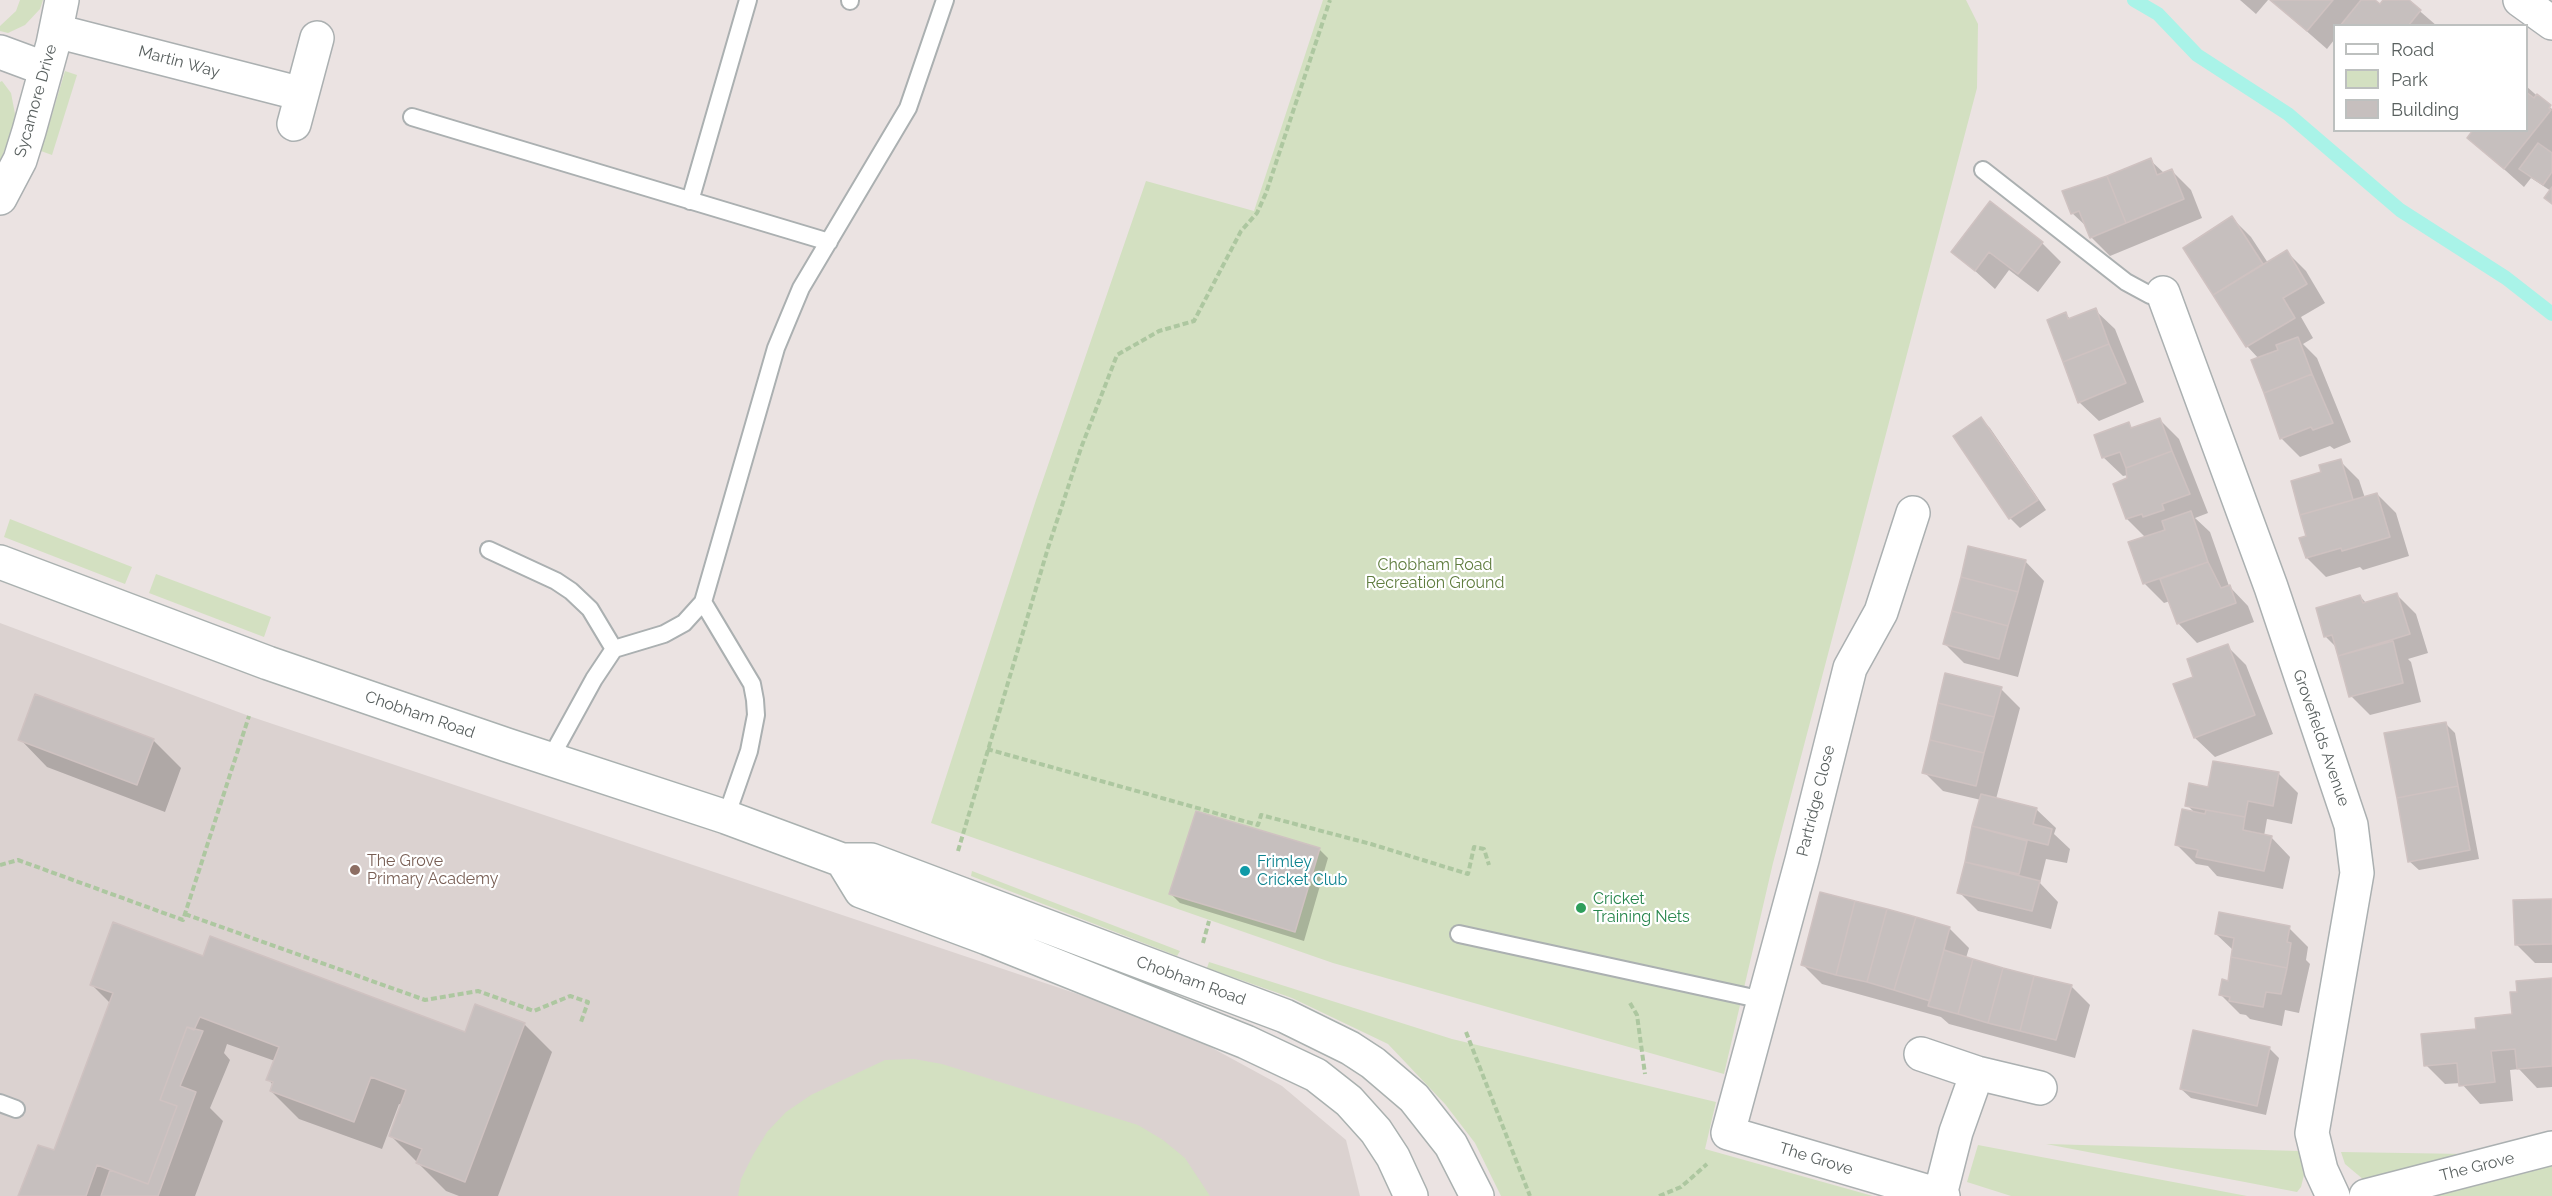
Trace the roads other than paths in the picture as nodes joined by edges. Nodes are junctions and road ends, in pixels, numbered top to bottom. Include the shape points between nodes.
1 (748, 0) edge
2 (945, 0) edge
3 (2520, 0) edge
4 (59, 15) edge
5 (2552, 23) edge
6 (317, 38) dead end
7 (0, 52) edge
8 (46, 69) junction
9 (412, 117) dead end
10 (1983, 170) dead end
11 (0, 198) edge
12 (690, 201) junction
13 (829, 242) junction
14 (2163, 294) joint
15 (1913, 513) dead end
16 (489, 550) dead end
17 (0, 562) edge
18 (703, 602) junction
19 (615, 650) junction
20 (550, 759) junction
21 (726, 817) junction
22 (842, 860) junction
23 (1459, 934) dead end
24 (1763, 1000) junction
25 (1921, 1054) dead end
26 (1977, 1073) junction
27 (2040, 1088) dead end
28 (0, 1103) edge
29 (16, 1109) dead end
30 (1728, 1133) joint
31 (2552, 1148) edge
32 (1411, 1196) edge
33 (1477, 1196) edge
34 (1941, 1196) edge
35 (2332, 1196) edge
36 (2366, 1196) edge

1 - 12 lane
2 - 13 lane via 908,108
3 - 5 street
4 - 6 street, Martin Way via 298,109
4 - 8 street, Sycamore Drive
7 - 8 street
8 - 11 street, Sycamore Drive via 20,159
9 - 12 lane
10 - 14 lane via 2126,282 2150,295
12 - 13 lane
13 - 18 lane via 801,288 776,348
14 - 35 street, Grovefields Avenue via 2271,587 2351,825 2357,873 2312,1133
15 - 24 street, Partridge Close via 1881,612 1850,668
16 - 19 lane via 571,591 590,609
17 - 20 street, Chobham Road via 268,663
18 - 19 lane via 684,623 664,634
18 - 21 lane via 752,684 755,700 749,751
19 - 20 lane via 594,679
20 - 21 street, Chobham Road
21 - 22 street, Chobham Road
22 - 32 street, Chobham Road via 861,891 1246,1042 1316,1075 1349,1101 1376,1131
22 - 33 street, Chobham Road via 871,860 1285,1016 1350,1048 1414,1098 1451,1145
23 - 24 lane
24 - 30 street, Partridge Close
25 - 26 street
26 - 27 street
26 - 34 street, The Grove via 1956,1132
28 - 29 lane
30 - 34 street, The Grove
31 - 36 street, The Grove

